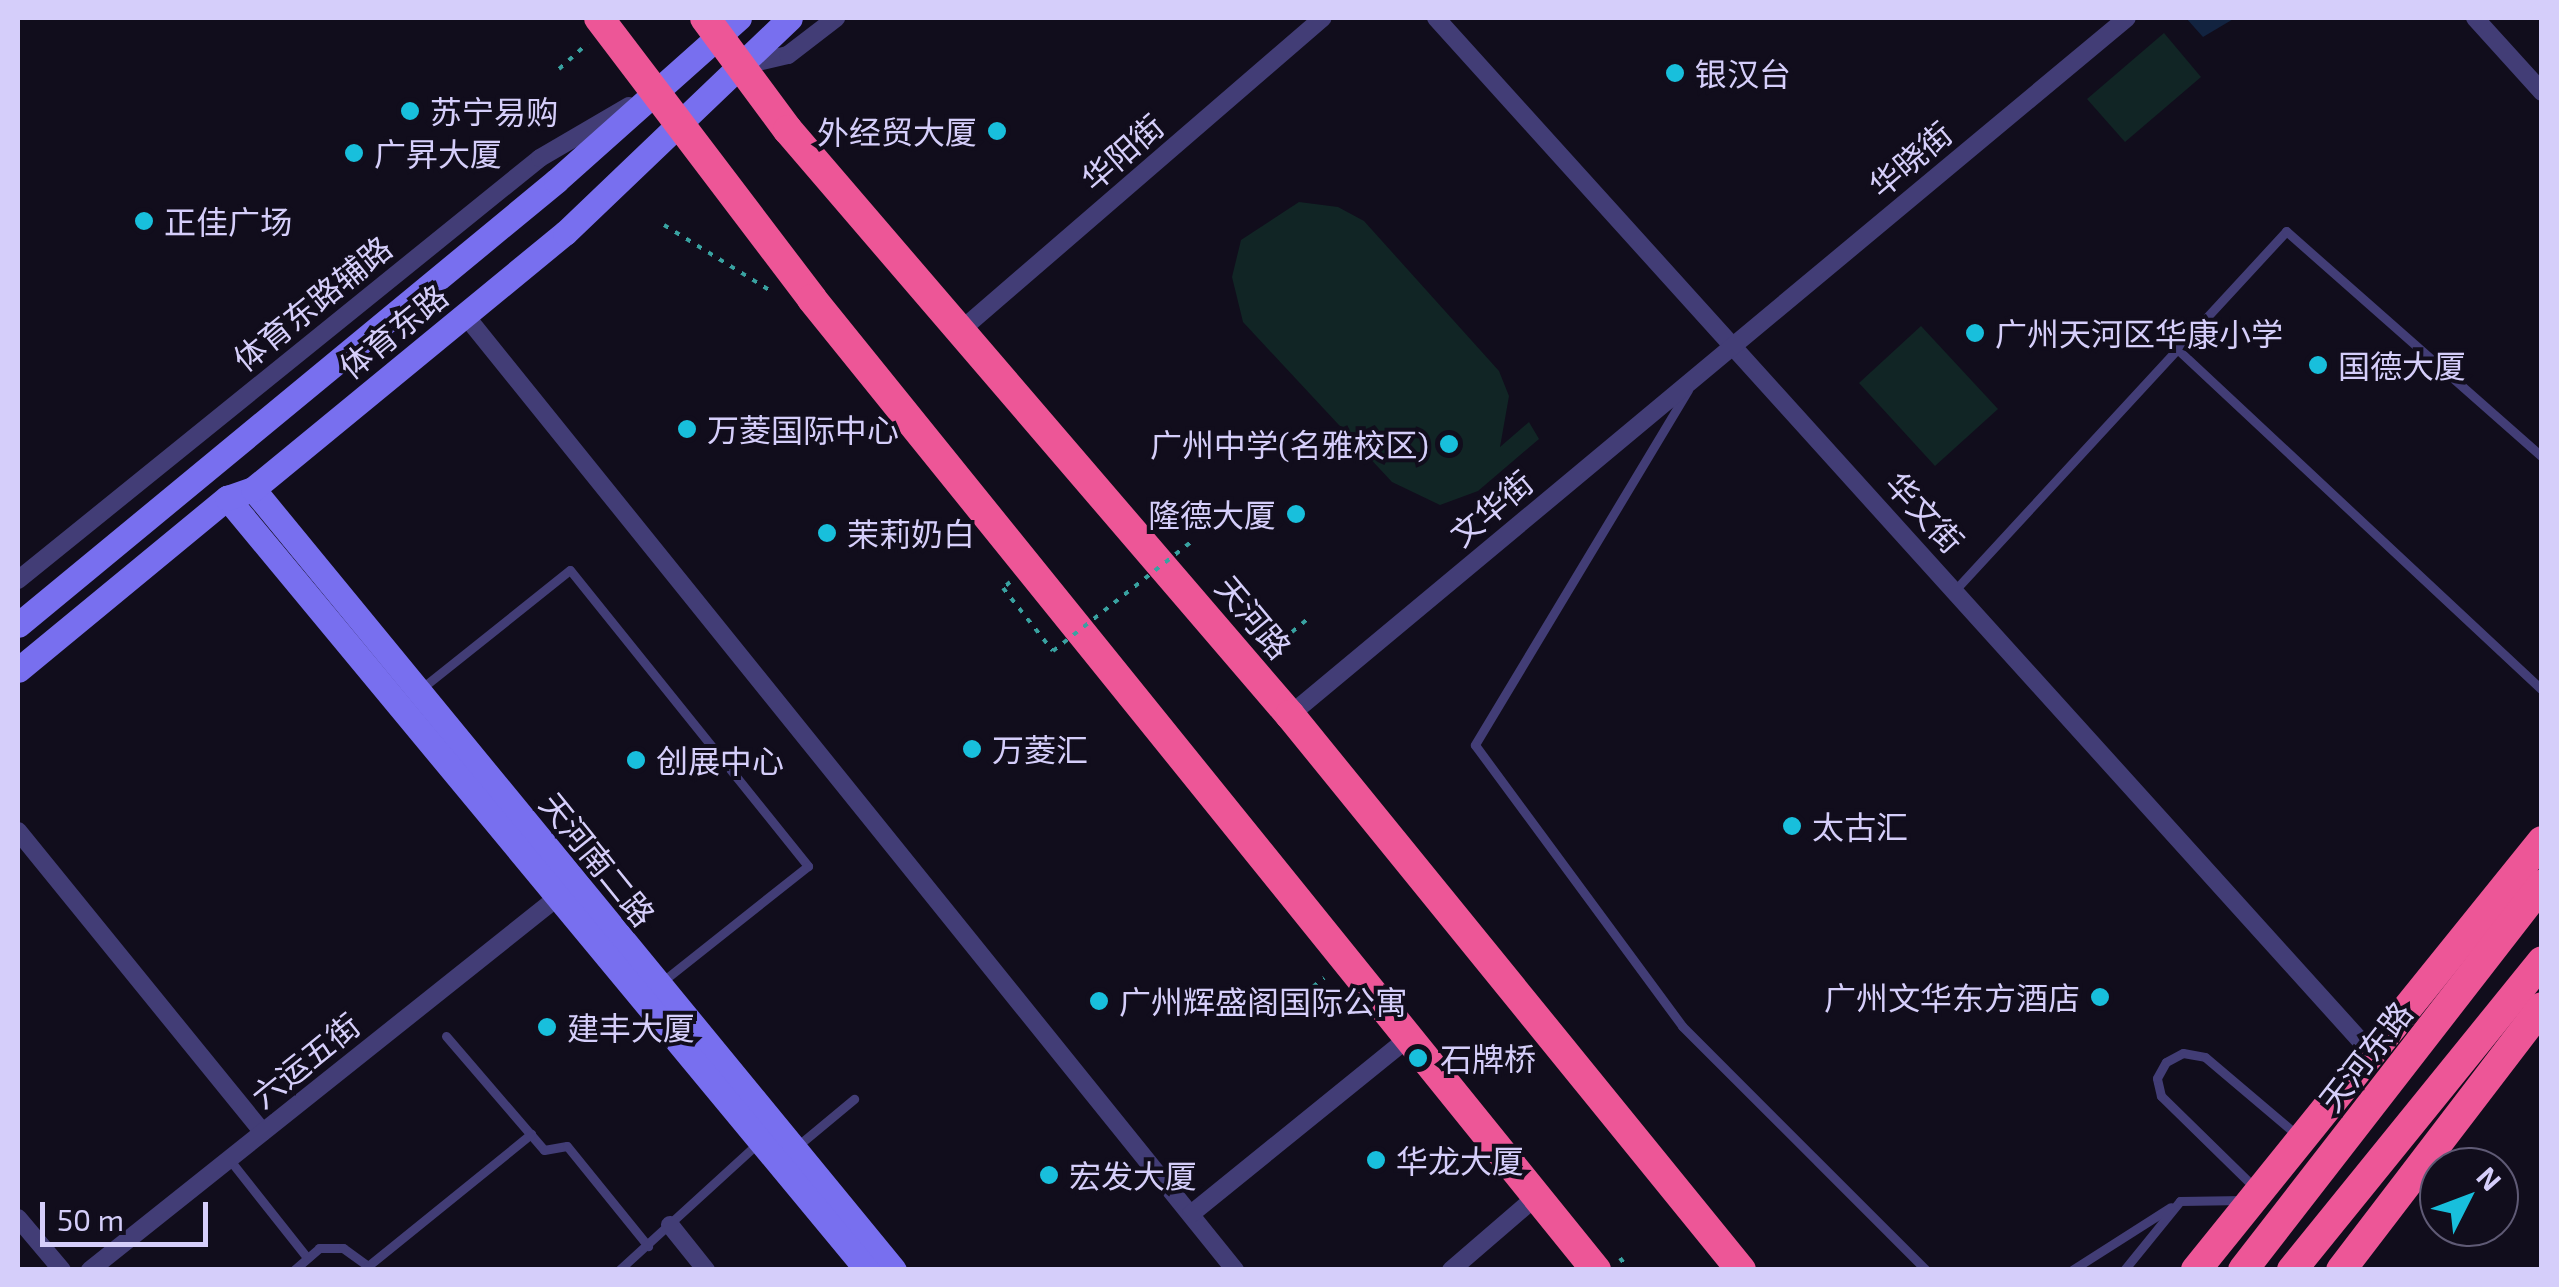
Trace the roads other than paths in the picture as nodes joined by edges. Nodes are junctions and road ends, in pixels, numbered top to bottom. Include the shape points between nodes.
1 (599, 18) edge
2 (790, 18) edge
3 (836, 18) edge
4 (1323, 18) edge
5 (1436, 18) edge
6 (2127, 18) edge
7 (2475, 18) edge
8 (721, 23) edge
9 (741, 66) junction
10 (656, 91) junction
11 (2542, 92) edge
12 (683, 126) junction
13 (465, 315) junction
14 (960, 331) junction
15 (1731, 346) junction
16 (2175, 347) junction
17 (1698, 373) junction
18 (2542, 457) edge
19 (253, 489) junction
20 (227, 498) junction
21 (18, 580) edge
22 (1956, 589) junction
23 (18, 625) edge
24 (18, 670) edge
25 (2542, 690) edge
26 (409, 698) junction
27 (1290, 715) junction
28 (18, 831) edge
29 (2542, 841) edge
30 (2542, 884) edge
31 (558, 897) junction
32 (2542, 961) edge
33 (651, 991) junction
34 (2542, 1006) edge
35 (446, 1036) dead end
36 (1407, 1039) junction
37 (2368, 1049) junction
38 (854, 1099) dead end
39 (263, 1132) junction
40 (531, 1134) junction
41 (2300, 1138) junction
42 (760, 1142) junction
43 (786, 1155) junction
44 (229, 1159) junction
45 (2255, 1196) junction
46 (1536, 1197) junction
47 (2180, 1201) junction
48 (1191, 1214) junction
49 (670, 1225) junction
50 (20, 1226) edge
51 (648, 1246) junction
52 (306, 1256) junction
53 (1609, 1265) edge
54 (62, 1270) edge
55 (90, 1270) edge
56 (294, 1270) edge
57 (619, 1270) edge
58 (706, 1270) edge
59 (867, 1270) edge
60 (894, 1270) edge
61 (1236, 1270) edge
62 (1451, 1270) edge
63 (1741, 1270) edge
64 (1926, 1270) edge
65 (2072, 1270) edge
66 (2124, 1270) edge
67 (2196, 1270) edge
68 (2243, 1270) edge
69 (2292, 1270) edge
70 (2341, 1270) edge

1 - 10 highway
2 - 9 street, 体育东路
3 - 9 street via 788,55
4 - 14 street, 华阳街
5 - 15 street, 华文街
6 - 15 street, 华晓街
7 - 11 street
8 - 9 highway, 天河路
8 - 10 street, 体育东路
9 - 12 street, 体育东路
9 - 14 highway, 天河路
10 - 12 highway
10 - 21 street, 体育东路辅路 via 540,158
10 - 23 street, 体育东路
12 - 13 street, 体育东路
12 - 36 highway via 812,299
13 - 19 street, 体育东路
13 - 48 street
14 - 27 highway, 天河路
15 - 17 street, 文华街
15 - 22 street, 华文街
16 - 18 lane via 2286,231
16 - 22 lane
16 - 25 lane
17 - 27 street, 文华街
17 - 64 lane via 1475,746 1682,1026
19 - 20 street, 体育东路
19 - 26 street, 天河南二路
20 - 24 street, 体育东路
20 - 26 street, 天河南二路
22 - 37 street, 华文街
26 - 31 street, 天河南二路
26 - 33 street, 天河南二路
26 - 33 lane via 570,570 808,866
27 - 63 highway, 天河路
28 - 39 street
29 - 37 highway
30 - 68 highway, 天河东路
31 - 33 street, 天河南二路
31 - 39 street, 六运五街
32 - 69 highway
33 - 42 street, 天河南二路
33 - 43 street, 天河南二路
34 - 70 highway
35 - 40 lane
36 - 46 highway
36 - 48 street
37 - 41 highway
38 - 43 lane
39 - 44 street, 六运五街
40 - 51 lane via 544,1150 567,1146
40 - 52 lane via 368,1266 343,1248 319,1248
41 - 45 highway
41 - 45 lane via 2206,1057 2183,1053 2166,1062 2157,1078 2162,1096
42 - 43 street, 天河南二路
42 - 49 lane
43 - 59 street, 天河南二路
43 - 60 street, 天河南二路
44 - 52 lane
44 - 55 street, 六运五街
45 - 47 lane
45 - 67 highway
46 - 53 highway
46 - 62 street
47 - 65 lane
47 - 66 lane
48 - 61 street
49 - 51 lane
49 - 58 street
50 - 54 street
51 - 57 lane
52 - 56 lane

